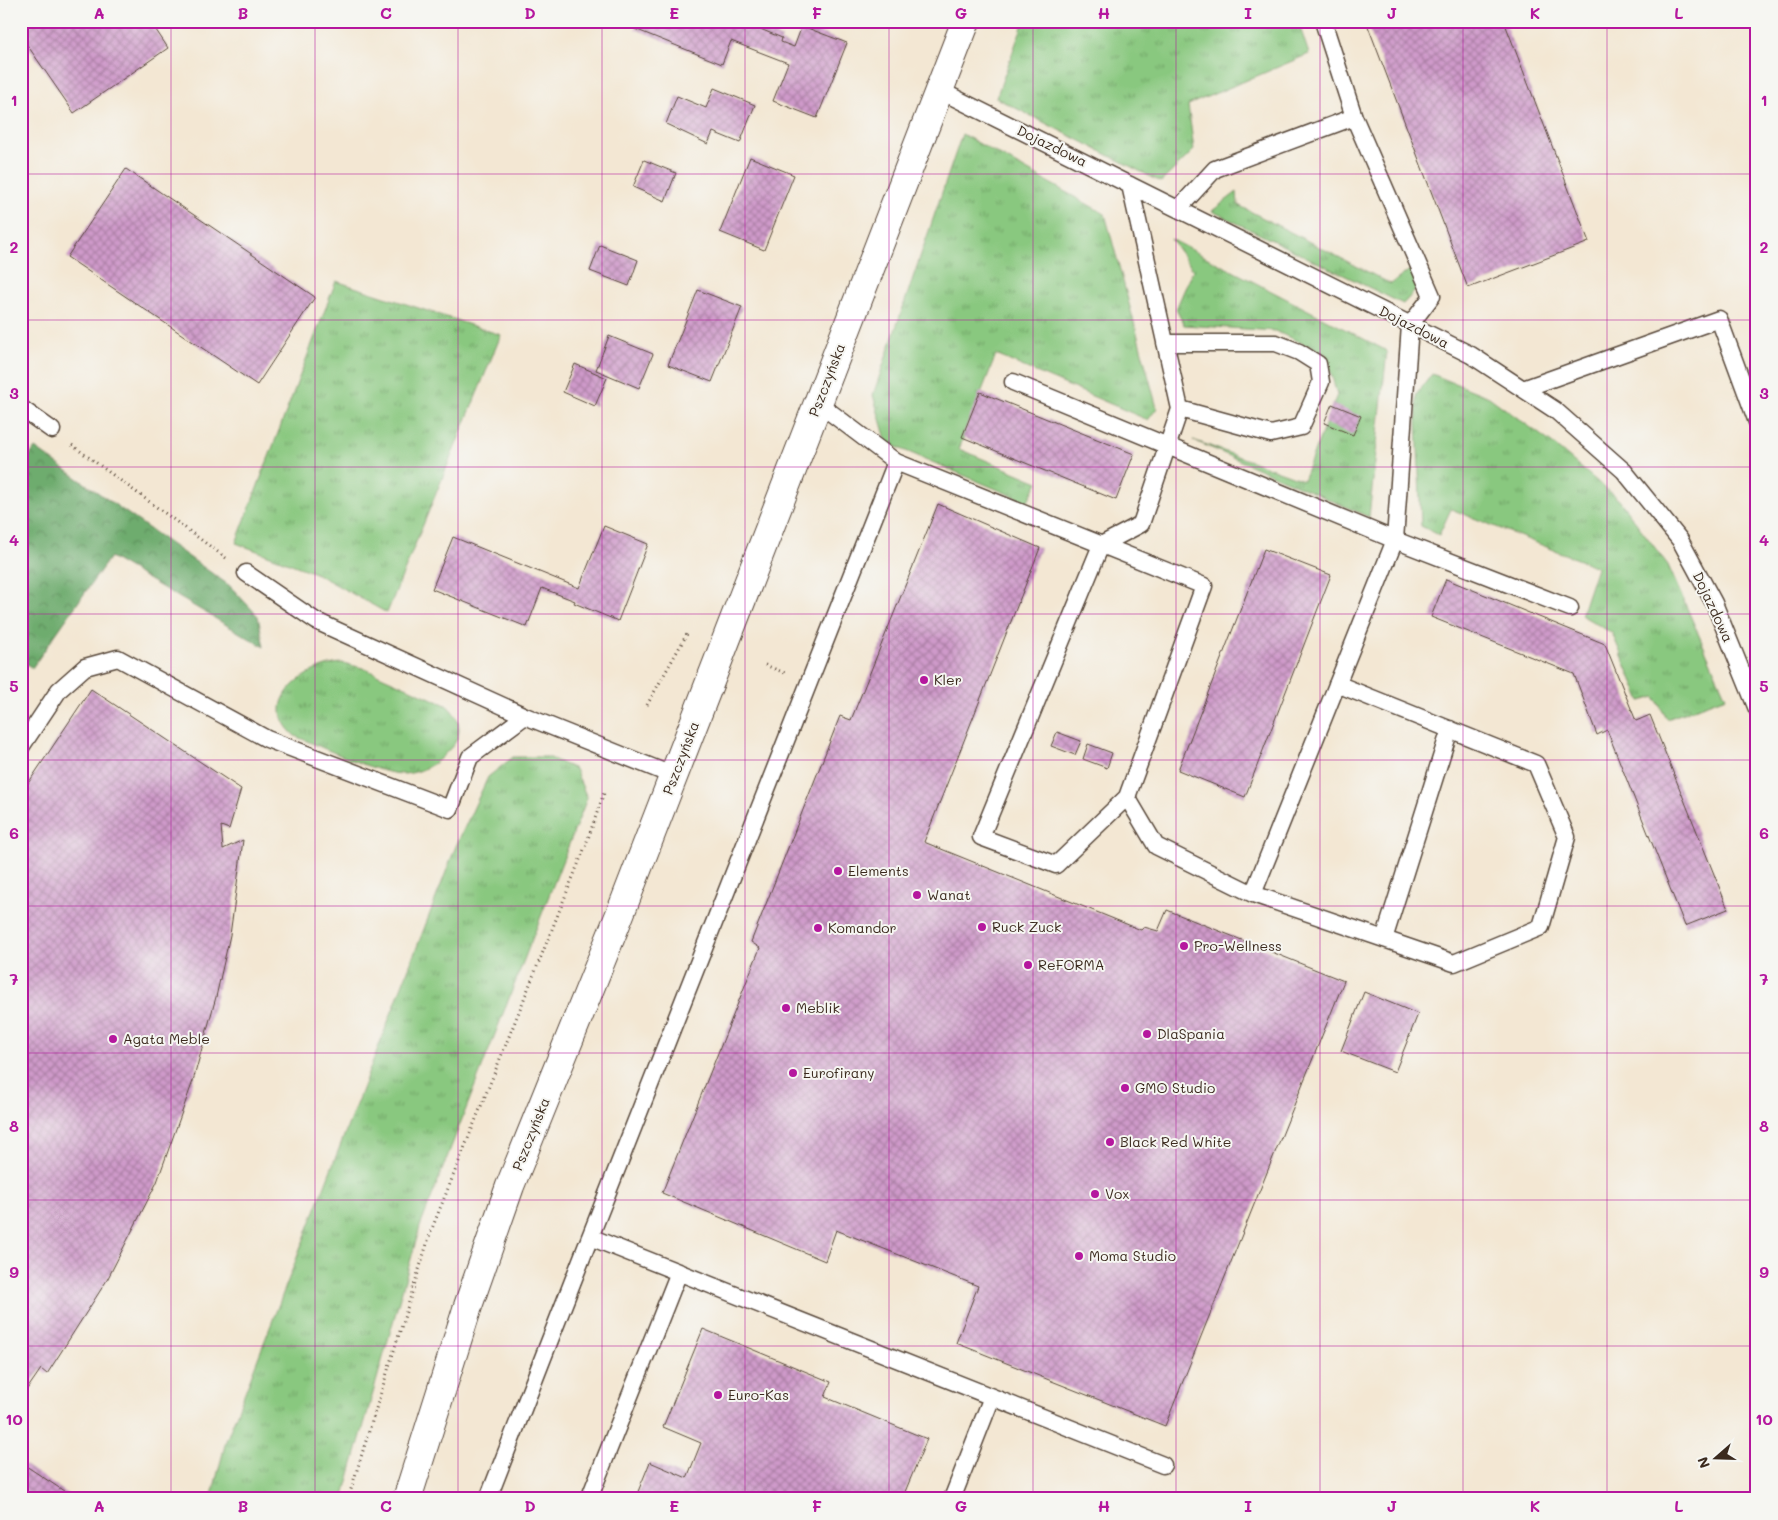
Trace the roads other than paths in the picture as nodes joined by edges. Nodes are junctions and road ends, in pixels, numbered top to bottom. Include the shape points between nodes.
1 (966, 21) edge
2 (1323, 21) edge
3 (939, 90) junction
4 (1354, 117) junction
5 (1130, 185) junction
6 (1178, 209) junction
7 (1410, 325) junction
8 (1165, 343) junction
9 (1013, 382) dead end
10 (1523, 390) junction
11 (818, 402) junction
12 (21, 408) edge
13 (1180, 409) junction
14 (1757, 422) edge
15 (52, 430) road end
16 (1167, 448) junction
17 (896, 462) junction
18 (1396, 540) junction
19 (1101, 545) junction
20 (246, 574) road end
21 (1570, 608) dead end
22 (1338, 684) junction
23 (1757, 709) edge
24 (525, 716) junction
25 (1450, 730) junction
26 (21, 747) edge
27 (674, 776) junction
28 (1127, 797) junction
29 (1253, 894) junction
30 (1384, 939) junction
31 (590, 1237) junction
32 (680, 1272) junction
33 (992, 1397) junction
34 (1163, 1465) dead end
35 (407, 1499) edge
36 (488, 1499) edge
37 (589, 1499) edge
38 (952, 1499) edge

1 - 3 main road, Pszczyńska
2 - 4 lane
3 - 5 lane, Dojazdowa
3 - 11 main road, Pszczyńska
4 - 6 lane via 1215,169
4 - 7 lane via 1432,296
5 - 6 lane, Dojazdowa
5 - 8 lane
6 - 7 lane, Dojazdowa
7 - 10 lane, Dojazdowa via 1471,355
7 - 18 lane
8 - 13 lane
8 - 13 lane via 1276,343 1318,364 1321,382 1301,427 1271,434
9 - 16 lane
10 - 14 lane via 1719,319
10 - 23 lane, Dojazdowa via 1555,410 1624,471 1680,540 1714,603
11 - 17 lane
11 - 27 main road, Pszczyńska
12 - 15 lane
13 - 16 lane
16 - 18 lane
16 - 19 lane via 1140,524
17 - 19 lane
17 - 31 lane
18 - 21 lane
18 - 22 lane
19 - 28 lane via 1204,586
19 - 28 lane via 981,837 1056,866
20 - 24 lane via 316,621
22 - 25 lane
22 - 29 lane
24 - 26 lane via 470,757 450,809 267,739 118,658 85,667 59,690
24 - 27 lane
25 - 30 lane
25 - 30 lane via 1536,764 1567,838 1540,927 1454,963
27 - 35 main road, Pszczyńska via 510,1186
28 - 29 lane via 1156,846
29 - 30 lane
31 - 32 lane
31 - 36 lane
32 - 33 lane
32 - 37 lane
33 - 34 lane
33 - 38 lane

